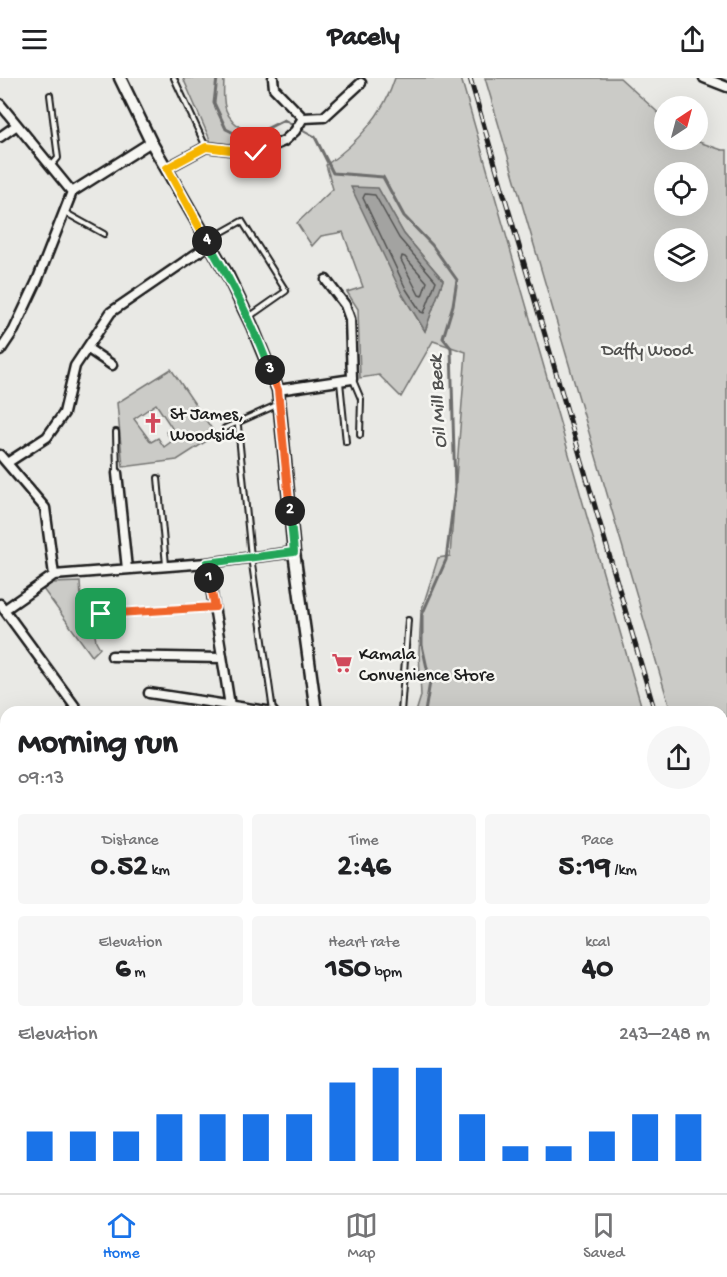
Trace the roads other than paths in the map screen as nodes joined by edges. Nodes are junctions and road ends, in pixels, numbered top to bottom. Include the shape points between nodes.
1 (120, 78) edge
2 (174, 78) edge
3 (273, 78) edge
4 (704, 78) edge
5 (361, 83) dead end
6 (727, 87) edge
7 (50, 95) dead end
8 (0, 104) edge
9 (303, 118) junction
10 (16, 125) junction
11 (0, 137) edge
12 (151, 142) junction
13 (206, 147) junction
14 (51, 166) junction
15 (167, 168) junction
16 (72, 192) junction
17 (65, 213) junction
18 (104, 234) dead end
19 (208, 243) junction
20 (326, 280) dead end
21 (248, 317) junction
22 (2, 345) edge
23 (87, 348) junction
24 (112, 365) dead end
25 (352, 379) junction
26 (340, 381) junction
27 (278, 390) junction
28 (280, 404) junction
29 (238, 426) dead end
30 (225, 428) dead end
31 (116, 432) dead end
32 (360, 435) dead end
33 (346, 442) dead end
34 (0, 456) edge
35 (7, 463) junction
36 (117, 473) joint
37 (158, 478) dead end
38 (294, 552) junction
39 (251, 557) junction
40 (207, 563) junction
41 (166, 566) junction
42 (127, 569) junction
43 (54, 575) junction
44 (2, 607) edge
45 (215, 607) junction
46 (101, 614) dead end
47 (408, 620) dead end
48 (112, 656) dead end
49 (222, 658) junction
50 (149, 693) dead end
51 (73, 704) edge
52 (215, 706) edge
53 (230, 706) edge
54 (272, 706) edge
55 (314, 706) edge
56 (401, 706) edge

1 - 12 street
2 - 13 lane
3 - 9 street via 274,88
4 - 6 street
5 - 9 street via 324,117
7 - 14 lane via 58,158
8 - 10 street
9 - 13 street via 284,141 256,153
10 - 11 street
10 - 14 street
12 - 15 street
12 - 16 street
13 - 15 street
14 - 16 street
15 - 19 street
16 - 17 street
17 - 18 lane
17 - 22 street via 37,281
19 - 21 street
19 - 21 lane via 242,221 286,291
19 - 23 street via 111,312
20 - 25 street via 345,305 350,319
21 - 27 street
23 - 24 street
23 - 35 street via 75,366 64,414 47,437
25 - 26 street
25 - 32 lane via 361,399
26 - 27 street
26 - 33 lane
27 - 28 street
28 - 30 lane
28 - 38 street
29 - 39 lane
31 - 36 lane
34 - 35 street
35 - 43 street via 45,508
36 - 42 street
37 - 41 lane
38 - 39 street
38 - 55 street
39 - 40 street
39 - 54 lane
40 - 41 street
40 - 45 street
41 - 42 street
42 - 43 street
43 - 44 street
44 - 51 street
45 - 46 lane
45 - 49 street
47 - 56 lane
48 - 49 street
49 - 53 street
50 - 52 street

